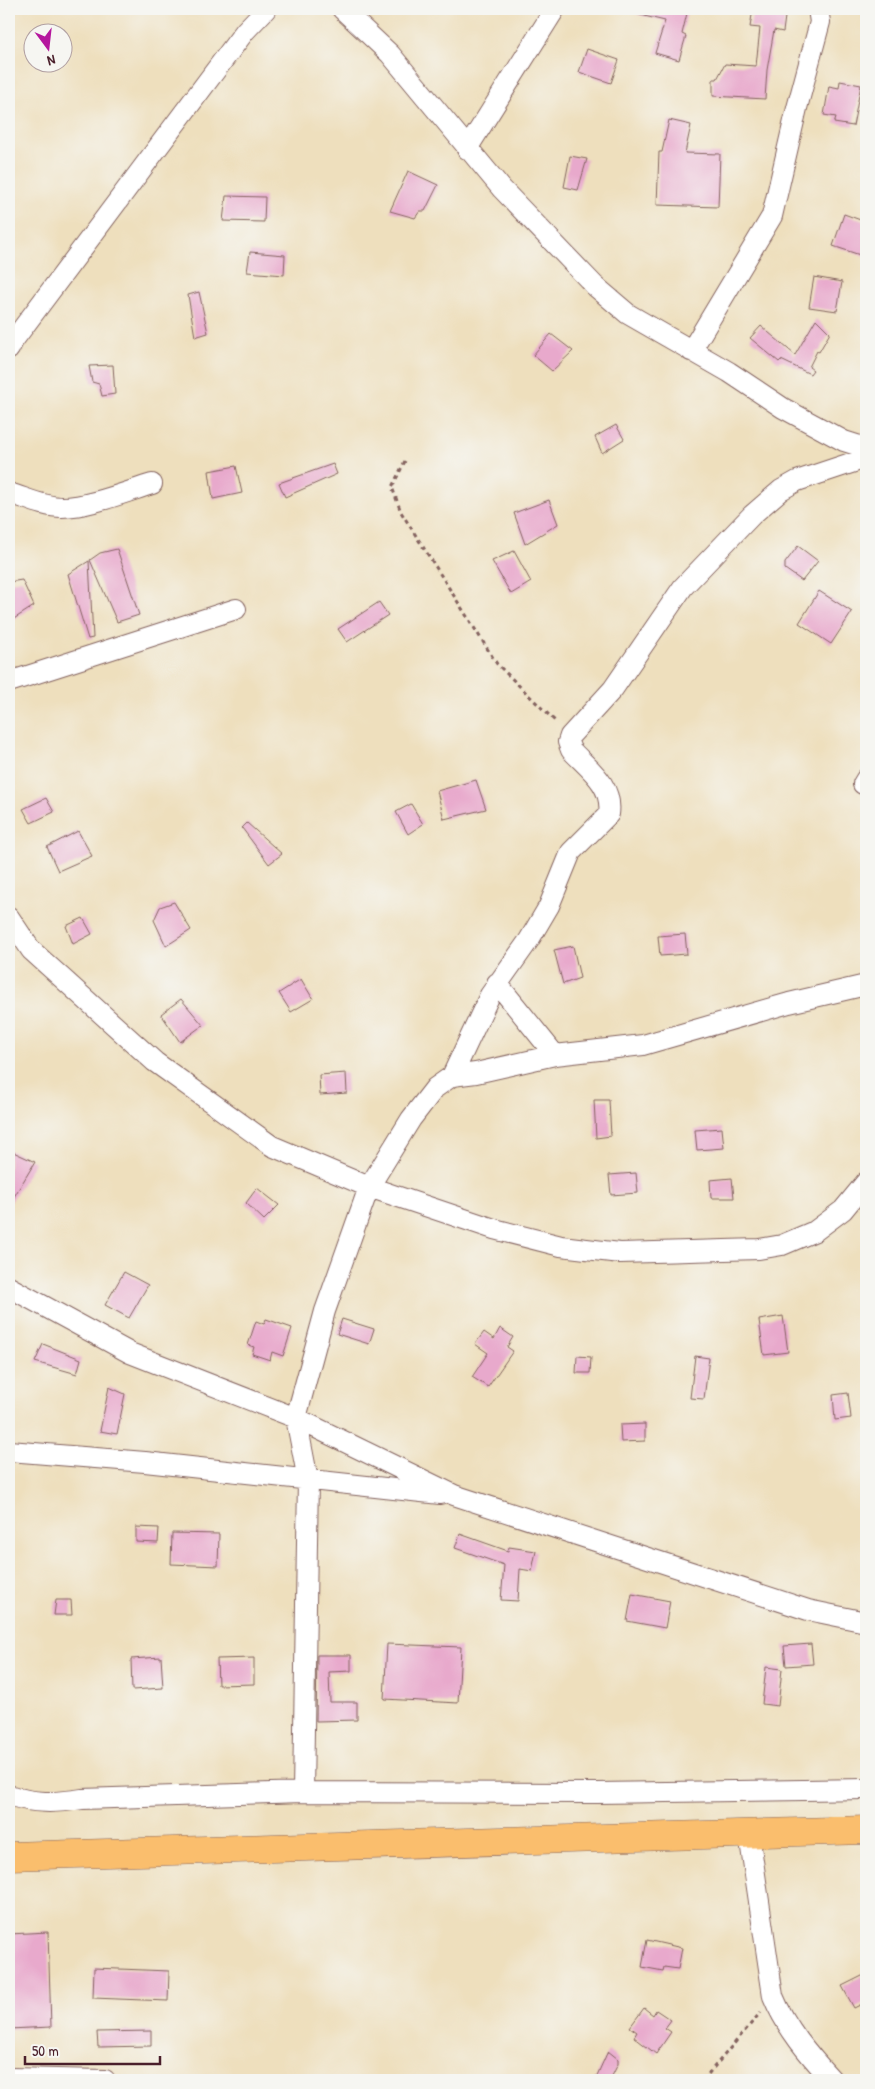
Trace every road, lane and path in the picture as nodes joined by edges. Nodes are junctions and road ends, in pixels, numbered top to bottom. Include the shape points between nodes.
1 (266, 9) edge
2 (342, 9) edge
3 (555, 9) edge
4 (818, 9) edge
5 (467, 149) junction
6 (9, 349) edge
7 (691, 351) junction
8 (866, 448) edge
9 (866, 458) edge
10 (405, 461) dead end
11 (152, 484) dead end
12 (9, 494) edge
13 (236, 609) dead end
14 (9, 682) edge
15 (570, 736) junction
16 (9, 917) edge
17 (498, 983) junction
18 (866, 985) edge
19 (555, 1055) junction
20 (452, 1076) junction
21 (866, 1182) edge
22 (370, 1187) junction
23 (9, 1287) edge
24 (296, 1418) junction
25 (9, 1451) edge
26 (308, 1480) junction
27 (454, 1495) junction
28 (866, 1622) edge
29 (866, 1789) edge
30 (303, 1792) junction
31 (9, 1795) edge
32 (866, 1830) edge
33 (749, 1834) junction
34 (9, 1856) edge
35 (773, 1996) junction
36 (9, 2078) edge
37 (105, 2080) edge
38 (704, 2080) edge
39 (832, 2080) edge

1 - 6 street via 233,47
2 - 5 street via 390,54
3 - 5 street
4 - 7 street via 820,22 772,216
5 - 7 street via 595,286 628,314
7 - 8 street via 783,408 844,441
9 - 15 street via 797,481 752,515 683,587 613,690
10 - 15 path via 392,486 400,512 496,664
11 - 12 street via 80,505 61,507
13 - 14 street
15 - 17 street via 571,750 605,785 609,814 571,852 549,906
16 - 22 street via 31,950 155,1062 272,1146
17 - 19 street
17 - 20 street
18 - 19 street via 789,1003 643,1045
19 - 20 street
20 - 22 street via 435,1088 411,1119
21 - 22 street via 842,1210 815,1231 782,1245 710,1252 620,1253 561,1246 494,1229
22 - 24 street via 325,1311
23 - 24 street via 130,1353
24 - 26 street
24 - 27 street
25 - 26 street
26 - 27 street
26 - 30 street
27 - 28 street via 808,1610
29 - 30 street via 597,1793
30 - 31 street via 82,1799 55,1803
32 - 33 main road
33 - 34 main road
33 - 35 street
35 - 38 path
35 - 39 street via 780,2014
36 - 37 street

